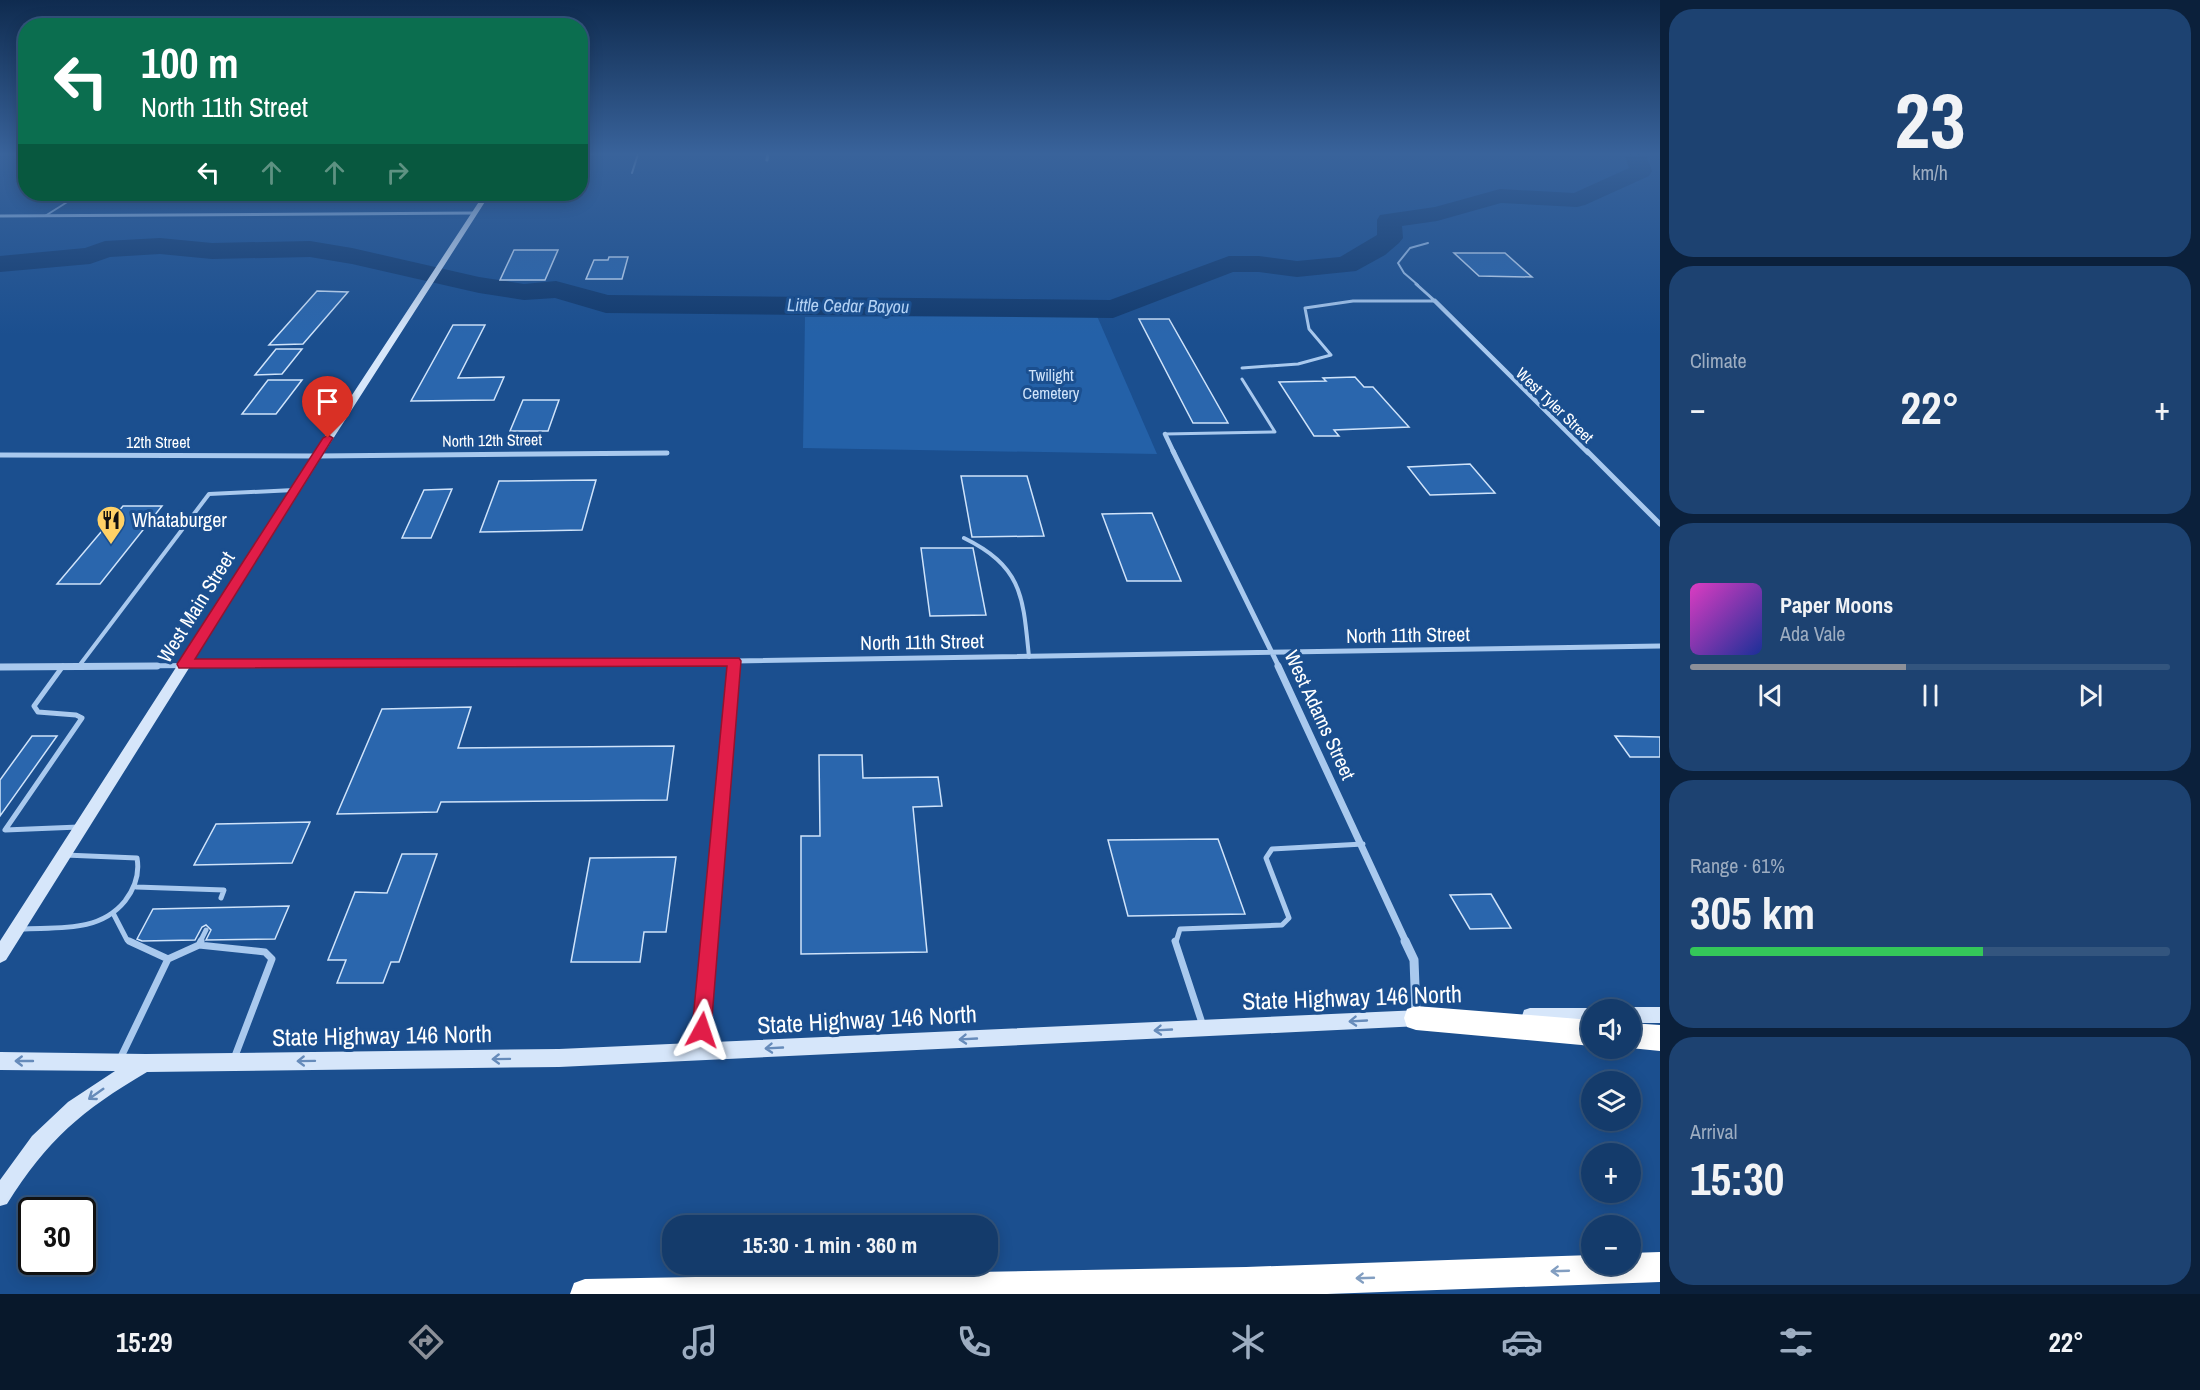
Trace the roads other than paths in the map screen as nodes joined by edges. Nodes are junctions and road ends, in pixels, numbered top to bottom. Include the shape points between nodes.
1 (48, 214) edge
2 (276, 214) edge
3 (474, 214) edge
4 (0, 216) edge
5 (45, 216) junction
6 (1428, 243) dead end
7 (1434, 301) junction
8 (1242, 368) dead end
9 (1242, 379) dead end
10 (1165, 434) joint
11 (667, 453) dead end
12 (0, 455) edge
13 (317, 456) junction
14 (295, 490) junction
15 (1660, 524) edge
16 (964, 538) dead end
17 (1660, 646) edge
18 (1273, 654) junction
19 (1029, 657) junction
20 (735, 661) junction
21 (184, 664) junction
22 (63, 666) junction
23 (79, 666) junction
24 (0, 667) edge
25 (81, 827) junction
26 (4, 830) junction
27 (0, 836) edge
28 (1362, 844) junction
29 (63, 855) junction
30 (136, 887) junction
31 (221, 898) dead end
32 (113, 913) junction
33 (16, 930) junction
34 (206, 930) dead end
35 (200, 945) junction
36 (0, 955) edge
37 (168, 959) junction
38 (1641, 1015) edge
39 (1660, 1015) edge
40 (1581, 1016) edge
41 (1416, 1018) junction
42 (1203, 1028) junction
43 (1581, 1032) edge
44 (1641, 1037) edge
45 (1660, 1038) edge
46 (700, 1052) junction
47 (0, 1061) edge
48 (118, 1062) junction
49 (232, 1062) junction
50 (146, 1063) junction
51 (0, 1197) edge
52 (1660, 1267) edge
53 (585, 1294) edge

1 - 5 lane
2 - 5 street
3 - 13 main road, West Main Street
4 - 5 street
6 - 7 lane via 1404,250 1398,263
7 - 8 lane via 1364,301 1305,308 1310,329 1331,355 1290,367
7 - 15 street, West Tyler Street
9 - 10 lane via 1275,432
10 - 18 street, West Adams Street
11 - 13 street, North 12th Street
12 - 13 street, 12th Street
13 - 14 main road, West Main Street
14 - 21 main road, West Main Street
14 - 23 lane via 209,494
16 - 19 lane via 1005,564 1020,593
17 - 18 street, North 11th Street
18 - 19 street, North 11th Street
18 - 28 street, West Adams Street
19 - 20 street, North 11th Street
20 - 21 street, North 11th Street
20 - 46 street
21 - 23 street, North 11th Street
21 - 25 main road, West Main Street
22 - 23 street, North 11th Street
22 - 24 street, North 11th Street
22 - 26 lane via 34,706 38,712 76,715 82,718 80,725
25 - 26 lane
25 - 29 main road, West Main Street
26 - 27 lane
28 - 41 street, West Adams Street via 1414,960
28 - 42 lane via 1272,849 1266,858 1289,918 1282,925 1180,929 1175,939
29 - 30 lane via 137,858 140,867
29 - 33 main road, West Main Street
30 - 31 lane via 225,890
30 - 32 lane
32 - 33 lane via 95,924
32 - 37 lane via 127,940
33 - 36 main road, West Main Street
34 - 35 lane
35 - 37 lane
35 - 49 lane via 265,952 272,959
37 - 48 lane
38 - 39 main road
40 - 41 main road, State Highway 146 North
41 -> 42 main road, State Highway 146 North
41 - 43 highway
42 -> 46 main road, State Highway 146 North
44 - 45 highway
46 -> 49 main road, State Highway 146 North via 560,1058
48 -> 47 main road, State Highway 146 North
48 - 50 main road, State Highway 146 North
49 - 50 main road, State Highway 146 North
50 -> 51 main road via 95,1094 54,1127 21,1164
52 -> 53 highway via 1234,1283

